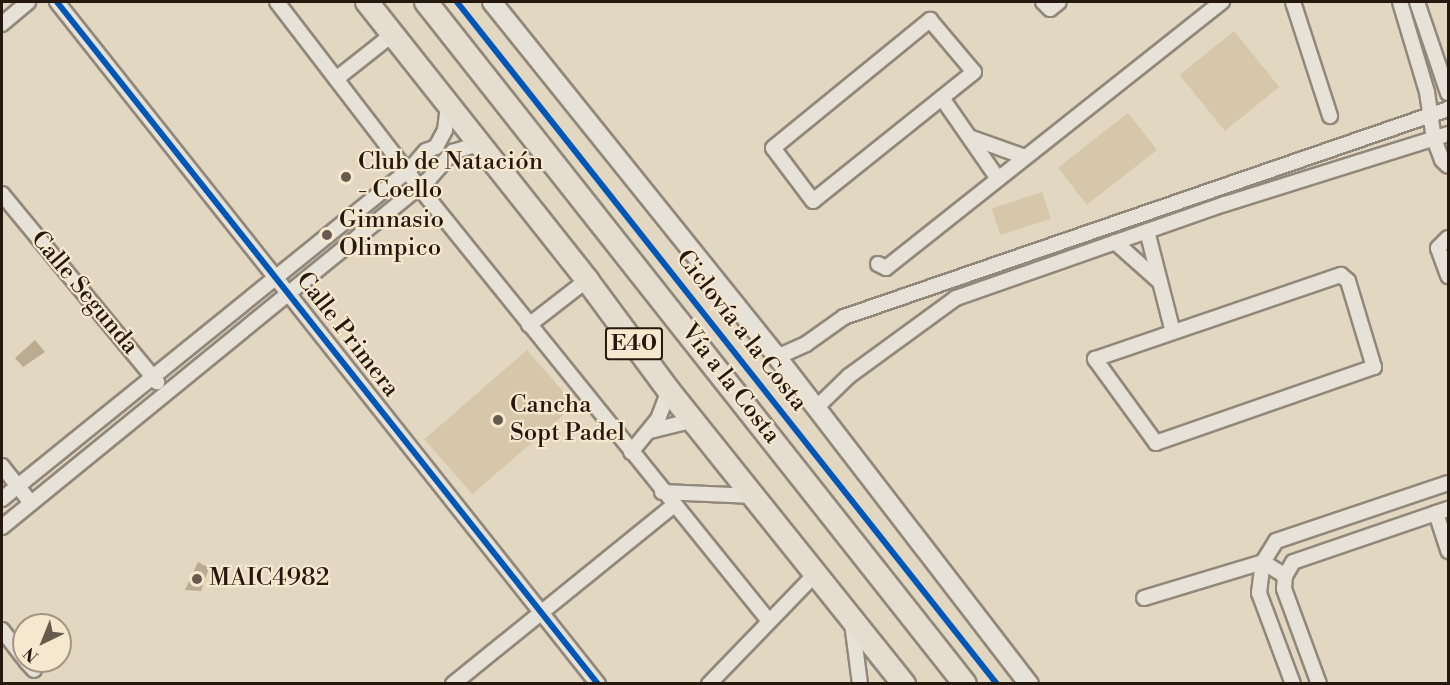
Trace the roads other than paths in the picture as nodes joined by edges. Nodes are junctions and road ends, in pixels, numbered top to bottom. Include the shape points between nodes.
1 (28, 2) edge
2 (276, 2) edge
3 (367, 2) edge
4 (426, 2) edge
5 (492, 2) edge
6 (1043, 2) edge
7 (1059, 2) edge
8 (1221, 2) edge
9 (1293, 2) edge
10 (1400, 2) edge
11 (1417, 2) edge
12 (61, 6) edge
13 (2, 24) edge
14 (393, 34) junction
15 (336, 79) junction
16 (1449, 93) edge
17 (942, 98) junction
18 (448, 103) junction
19 (1449, 109) edge
20 (1429, 114) junction
21 (1330, 116) dead end
22 (1449, 134) edge
23 (970, 137) junction
24 (1434, 139) junction
25 (480, 143) junction
26 (1025, 157) junction
27 (1449, 166) edge
28 (409, 170) junction
29 (998, 179) junction
30 (419, 187) junction
31 (2, 194) edge
32 (1166, 205) junction
33 (1172, 222) junction
34 (1147, 231) junction
35 (1449, 238) edge
36 (1115, 242) junction
37 (878, 264) dead end
38 (278, 275) junction
39 (1449, 276) edge
40 (587, 280) junction
41 (1161, 283) junction
42 (290, 291) junction
43 (529, 324) junction
44 (1173, 332) junction
45 (777, 357) junction
46 (153, 376) junction
47 (669, 391) junction
48 (166, 392) junction
49 (816, 408) junction
50 (694, 420) junction
51 (650, 431) junction
52 (631, 452) junction
53 (2, 466) edge
54 (1449, 483) edge
55 (18, 486) junction
56 (662, 492) junction
57 (754, 496) junction
58 (2, 499) edge
59 (31, 503) junction
60 (674, 505) junction
61 (1442, 511) edge
62 (2, 527) edge
63 (1449, 551) edge
64 (1263, 562) junction
65 (817, 572) junction
66 (1285, 576) junction
67 (1144, 598) dead end
68 (540, 612) junction
69 (851, 615) junction
70 (769, 621) junction
71 (2, 630) edge
72 (12, 643) edge
73 (453, 684) edge
74 (598, 684) edge
75 (709, 684) edge
76 (860, 684) edge
77 (904, 684) edge
78 (965, 684) edge
79 (1029, 684) edge
80 (1293, 684) edge
81 (1319, 684) edge

1 - 13 street
2 - 15 street
3 - 14 highway, Vía a la Costa / E40
4 - 78 highway, Vía a la Costa / E40
5 - 45 street
6 - 7 street via 1050,9
8 - 26 street
9 - 21 street
10 - 20 street via 1427,92
11 - 16 street
12 - 38 street, Calle Primera
14 - 15 street
14 - 18 highway, Vía a la Costa / E40
15 - 28 street
17 - 17 street via 813,201 773,148 930,20 974,72
17 - 23 street
18 - 25 highway, Vía a la Costa / E40
18 - 28 street via 446,130 436,147 426,151
19 - 20 street
20 - 24 street
20 - 32 street
22 - 24 street
23 - 26 street
23 - 29 street
24 - 27 street
24 - 33 street
25 - 30 street via 453,152
25 - 40 highway, Vía a la Costa / E40
26 - 29 street
28 - 30 street
28 - 38 street
29 - 37 street via 886,268
30 - 42 street
30 - 43 street
31 - 46 street, Calle Segunda
32 - 33 street
32 - 45 street via 844,317 806,344
33 - 34 street
34 - 36 street
34 - 41 street
35 - 39 street via 1438,248
36 - 41 street
36 - 49 street via 956,298 849,376
38 - 42 street, Calle Primera
38 - 46 street
40 - 43 street
40 - 47 highway, Vía a la Costa / E40
41 - 44 street
42 - 48 street
42 - 68 street, Calle Primera
43 - 52 street
44 - 44 street via 1095,359 1156,443 1375,364 1348,281 1341,275
45 - 49 street
46 - 48 street, Calle Segunda
46 - 55 street
47 - 50 highway, Vía a la Costa / E40
47 - 51 street via 668,401
48 - 59 street
49 - 79 street
50 - 51 street
50 - 57 highway, Vía a la Costa / E40
51 - 52 street
52 - 56 street
53 - 55 street
54 - 64 street via 1276,541
55 - 58 street
55 - 59 street
56 - 57 street
56 - 60 street
57 - 65 highway, Vía a la Costa / E40
59 - 62 street
60 - 68 street
60 - 70 street
61 - 63 street
61 - 66 street via 1293,562
64 - 66 street
64 - 67 street
64 - 80 street via 1259,593
65 - 69 highway, Vía a la Costa / E40
65 - 70 street
66 - 81 street via 1284,589
68 - 73 street
68 - 74 street, Calle Primera
69 - 76 street
69 - 77 highway, Vía a la Costa / E40
70 - 75 street
71 - 72 street

